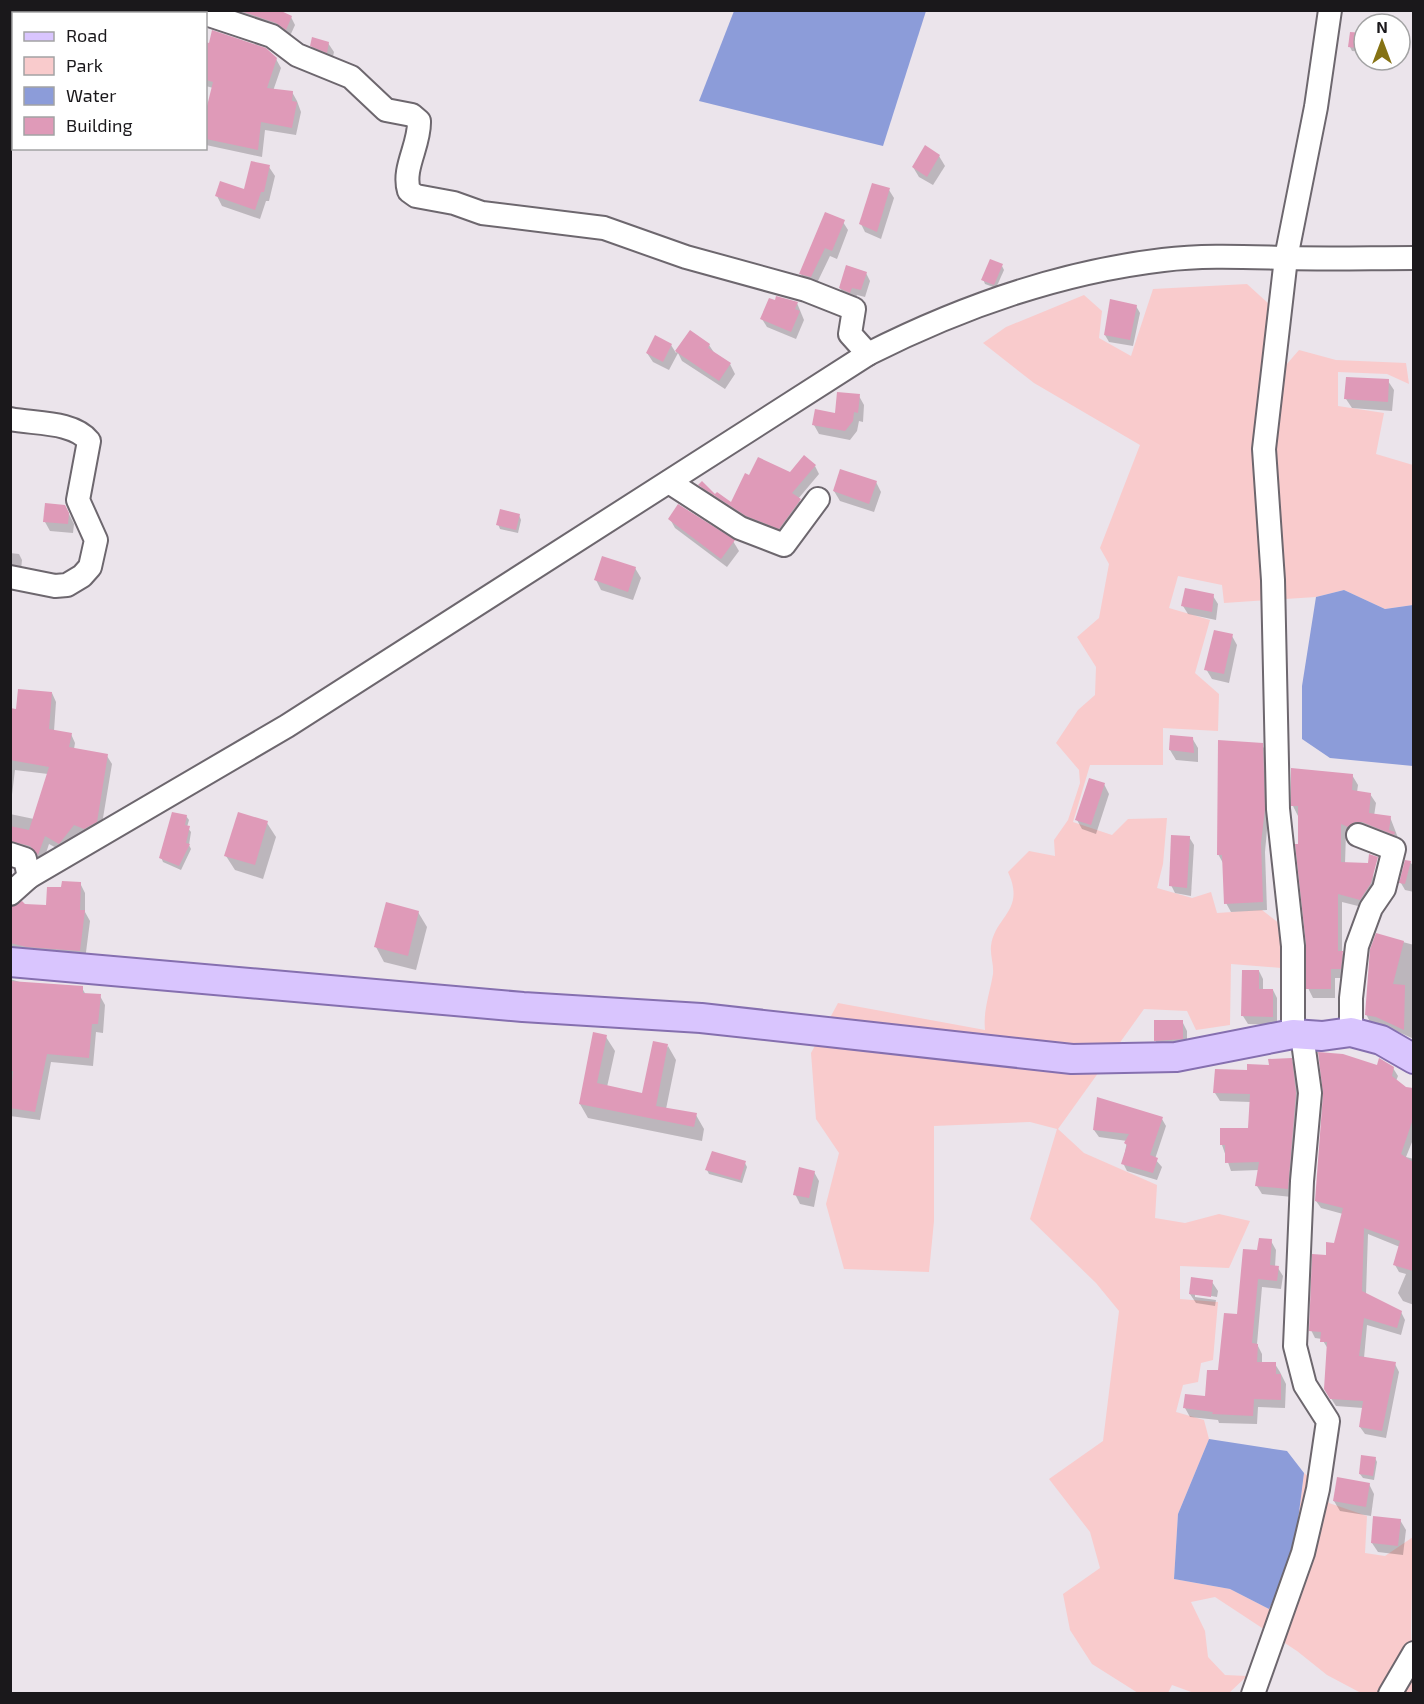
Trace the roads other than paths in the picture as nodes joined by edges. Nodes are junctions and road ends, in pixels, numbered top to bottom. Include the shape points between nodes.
1 (1330, 10) edge
2 (207, 15) edge
3 (1286, 258) junction
4 (1413, 258) edge
5 (868, 354) junction
6 (10, 419) edge
7 (669, 482) junction
8 (818, 499) dead end
9 (10, 577) edge
10 (1358, 835) dead end
11 (10, 854) edge
12 (29, 877) junction
13 (10, 894) edge
14 (10, 962) edge
15 (1351, 1032) junction
16 (1293, 1034) junction
17 (1413, 1059) edge
18 (1413, 1653) edge
19 (1254, 1694) edge
20 (1390, 1694) edge

1 - 3 street via 1312,130
2 - 5 street via 272,36 297,55 351,77 386,110 412,115 419,121 406,182 416,196 482,213 604,228 686,257 806,290 854,309 850,334
3 - 4 street
3 - 5 street via 1241,255 1162,260 1065,279 928,324
3 - 16 street via 1264,449 1274,602 1278,808 1293,946
5 - 7 street
6 - 9 street via 70,428 83,433 89,441 78,500 96,540 90,567 67,585
7 - 8 street via 740,528 784,545
7 - 12 street via 287,726
10 - 15 street via 1394,849 1384,889 1371,908 1358,946
11 - 12 street via 25,859
12 - 13 street
14 - 16 main road via 512,1006 701,1018 1072,1059 1176,1057
15 - 16 main road
15 - 17 main road via 1381,1040
16 - 19 street via 1303,1042 1310,1094 1295,1346 1305,1385 1328,1421 1303,1553
18 - 20 street

